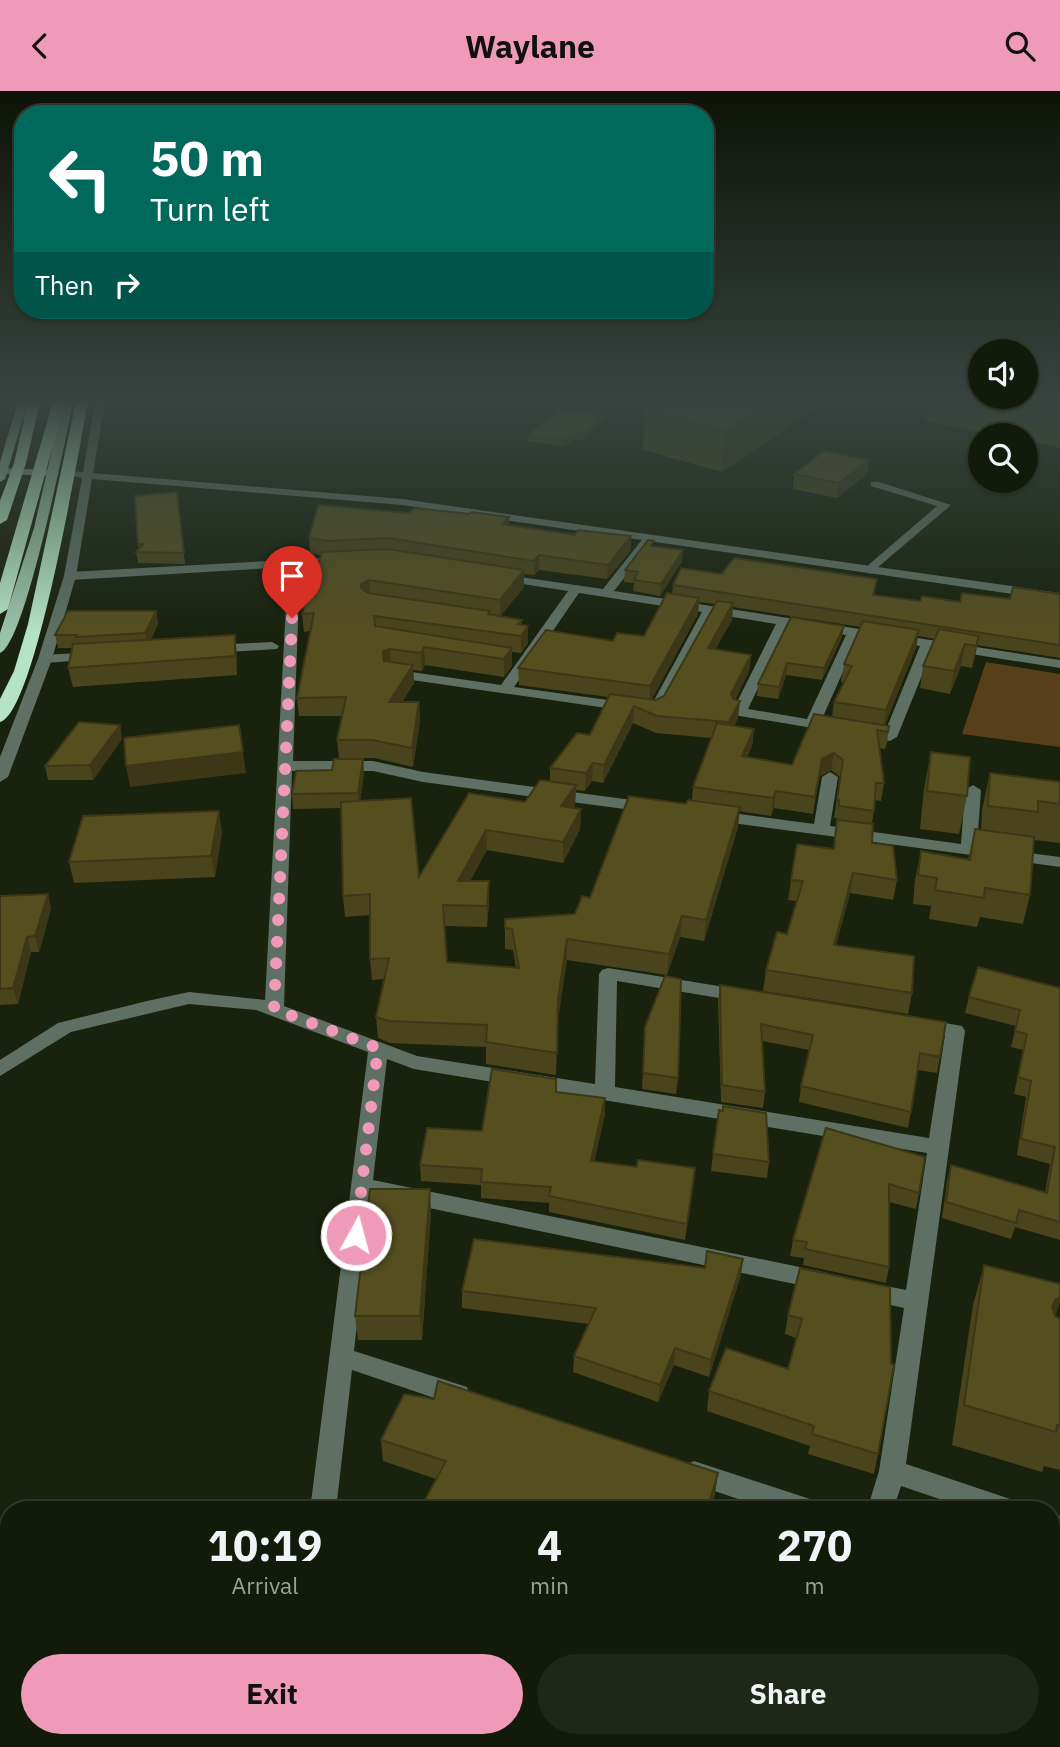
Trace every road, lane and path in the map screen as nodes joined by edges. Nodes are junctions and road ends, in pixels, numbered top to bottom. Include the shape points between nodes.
1 (14, 479) edge
2 (37, 479) edge
3 (58, 479) edge
4 (59, 479) edge
5 (87, 479) edge
6 (138, 479) edge
7 (875, 484) dead end
8 (0, 520) edge
9 (649, 538) junction
10 (348, 561) edge
11 (294, 564) junction
12 (870, 570) junction
13 (490, 574) edge
14 (70, 576) junction
15 (576, 588) junction
16 (606, 593) junction
17 (1060, 597) edge
18 (0, 609) edge
19 (710, 610) junction
20 (784, 621) junction
21 (854, 632) junction
22 (928, 643) junction
23 (272, 646) dead end
24 (0, 649) edge
25 (192, 651) edge
26 (112, 655) edge
27 (45, 659) junction
28 (1060, 664) edge
29 (391, 673) edge
30 (505, 690) junction
31 (0, 717) edge
32 (812, 724) junction
33 (285, 766) junction
34 (0, 777) edge
35 (830, 777) dead end
36 (972, 790) edge
37 (670, 810) edge
38 (698, 813) edge
39 (821, 830) junction
40 (969, 850) junction
41 (1060, 862) edge
42 (768, 1000) edge
43 (274, 1009) junction
44 (902, 1022) edge
45 (378, 1048) junction
46 (0, 1069) edge
47 (605, 1093) junction
48 (940, 1147) junction
49 (362, 1186) junction
50 (918, 1301) junction
51 (342, 1357) junction
52 (484, 1404) edge
53 (665, 1463) edge
54 (892, 1471) junction
55 (324, 1501) edge
56 (780, 1501) edge
57 (883, 1501) edge
58 (980, 1501) edge

1 - 8 highway
2 - 18 highway
3 - 24 main road
4 - 31 highway via 36,624 22,671
5 - 14 street
6 - 9 street via 402,502
7 - 12 street via 945,505
9 - 12 street
9 - 16 street
10 - 11 street
11 - 14 street
11 - 33 street
12 - 17 street
13 - 15 street
14 - 27 street
15 - 16 street
15 - 30 street via 519,660
16 - 19 street
19 - 20 street
19 - 30 street via 655,711
20 - 21 street
20 - 32 street via 738,712
21 - 22 street
21 - 32 street
22 - 28 street
22 - 32 street via 890,737
23 - 25 street
26 - 27 street
27 - 34 street
29 - 30 street
33 - 37 street via 373,766
33 - 43 street
35 - 39 street
36 - 40 street
38 - 39 street
39 - 40 street
40 - 41 street
42 - 47 street via 608,974
43 - 45 street
43 - 46 street via 189,998 146,1007 65,1027
44 - 48 street via 955,1031
45 - 47 street via 414,1062
45 - 49 street
47 - 48 street
48 - 50 street
49 - 50 street
49 - 51 street
50 - 54 street
51 - 52 street
51 - 55 street
53 - 56 street
54 - 57 street
54 - 58 street

